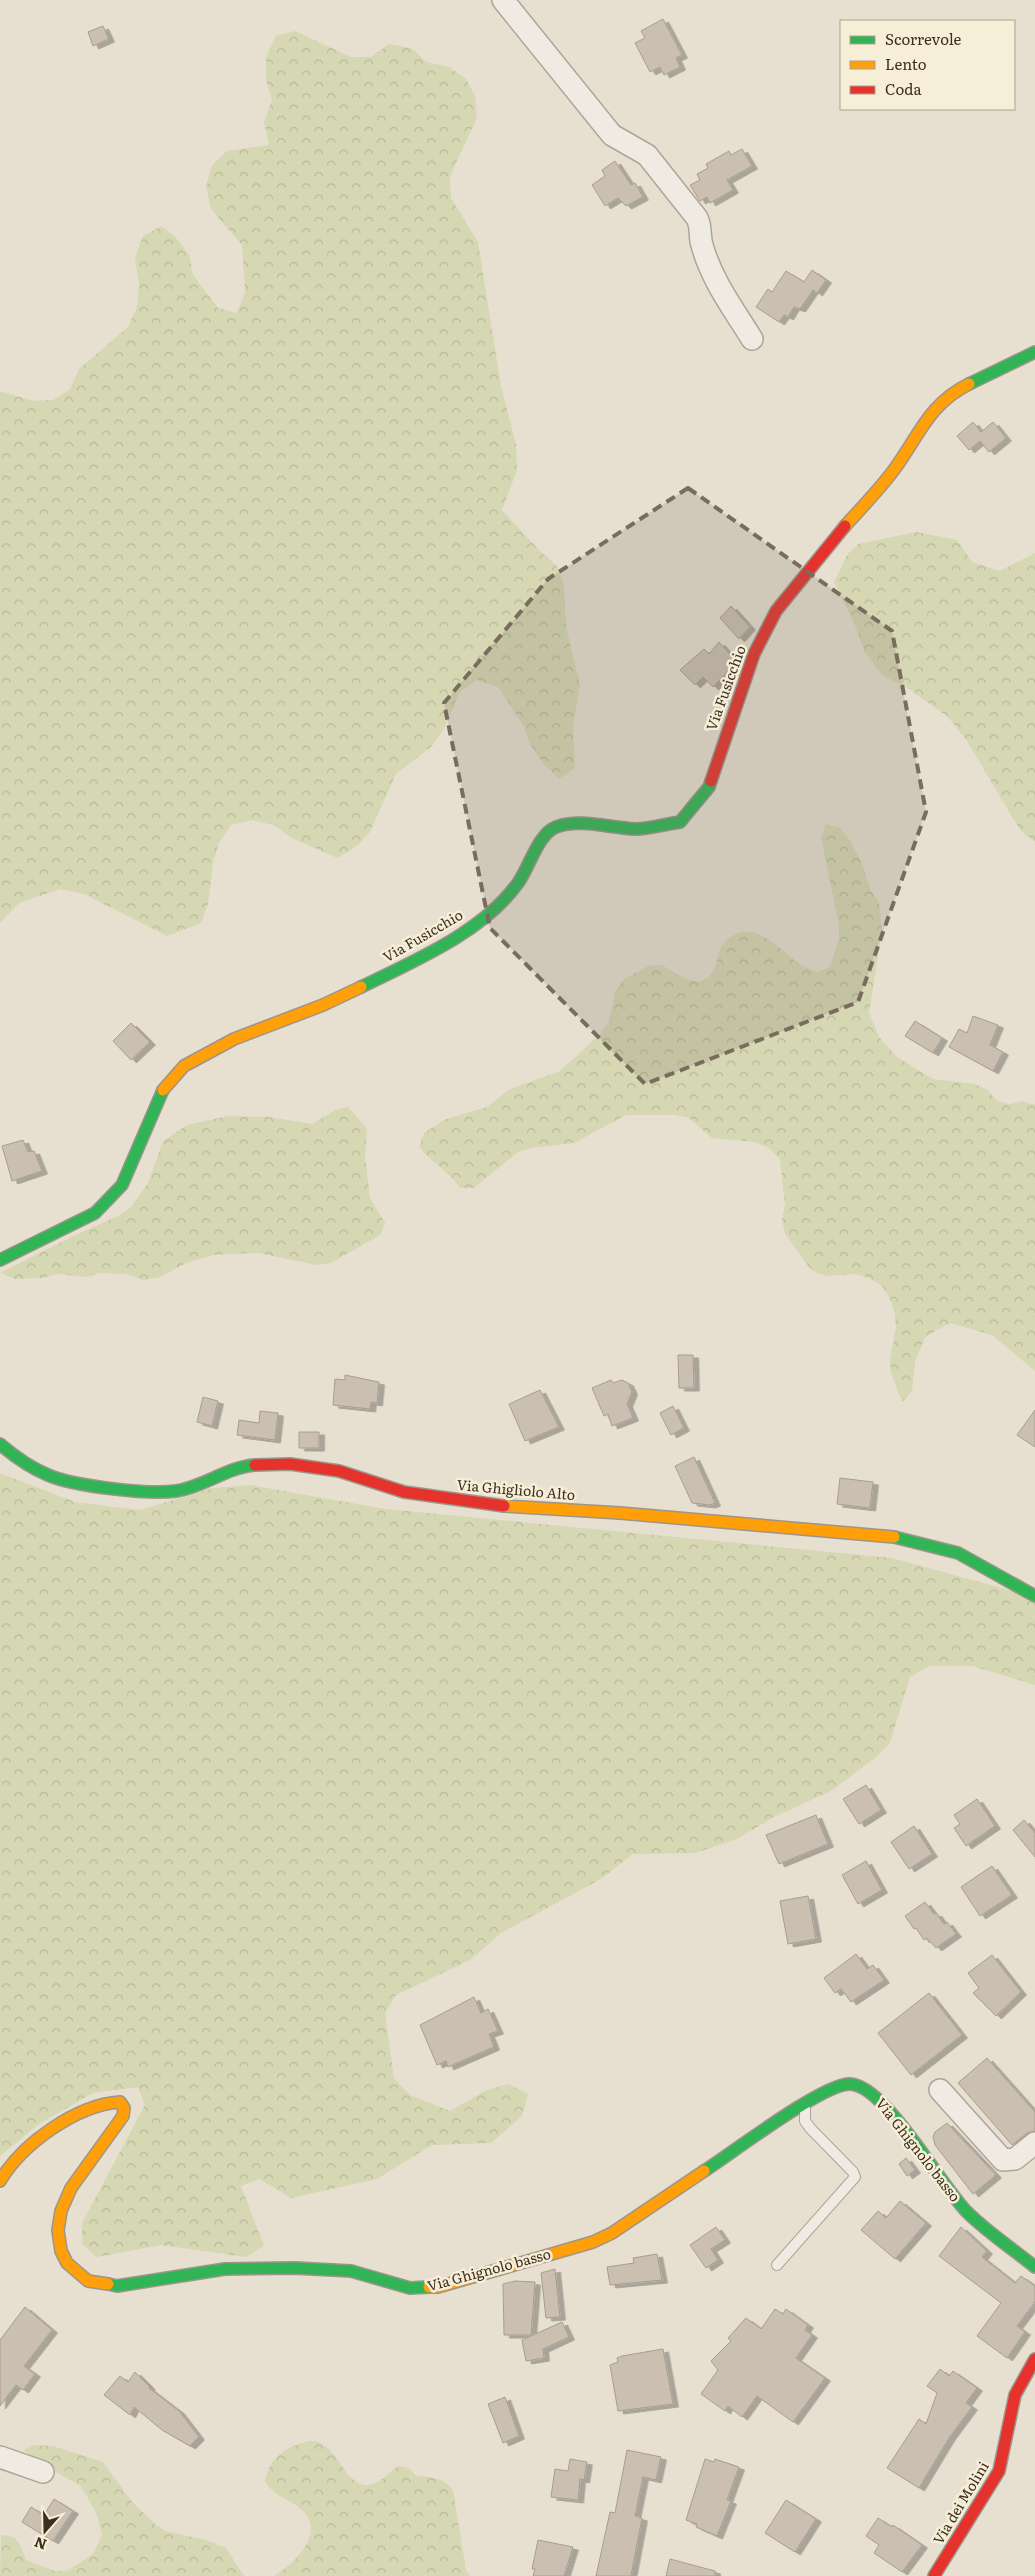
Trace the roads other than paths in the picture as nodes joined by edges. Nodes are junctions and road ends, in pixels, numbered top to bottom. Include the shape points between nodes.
1 (503, 0) edge
2 (752, 339) dead end
3 (1035, 352) edge
4 (0, 1260) edge
5 (0, 1444) edge
6 (1035, 1596) edge
7 (940, 2090) dead end
8 (805, 2104) junction
9 (1035, 2143) edge
10 (0, 2181) edge
11 (777, 2265) dead end
12 (1035, 2267) edge
13 (1035, 2359) edge
14 (0, 2457) edge
15 (43, 2472) dead end
16 (934, 2576) edge

1 - 2 street via 612,135 648,155 697,218 702,231 701,244 723,292
3 - 4 street, Via Fusicchio via 956,390 924,421 896,467 776,611 754,654 720,746 709,787 680,822 637,829 568,822 553,828 537,847 518,883 485,917 460,935 323,1005 234,1039 184,1066 160,1094 122,1185 95,1213
5 - 6 street, Via Ghigliolo Alto via 48,1475 72,1482 137,1490 176,1491 240,1466 290,1464 339,1471 404,1492 460,1501 892,1536 958,1553
7 - 9 street via 1003,2160 1015,2158
8 - 10 street, Via Ghignolo basso via 594,2242 423,2288 410,2288 351,2271 295,2268 225,2269 116,2286 88,2281 67,2263 61,2251 58,2230 61,2211 71,2188 123,2116 124,2108 120,2102 89,2110 43,2135 31,2144
8 - 11 lane via 805,2122 855,2176
8 - 12 street, Via Ghignolo basso via 838,2085 852,2083 866,2087 880,2099 967,2212
13 - 16 street, Via dei Molini via 1015,2395 999,2471
14 - 15 street

